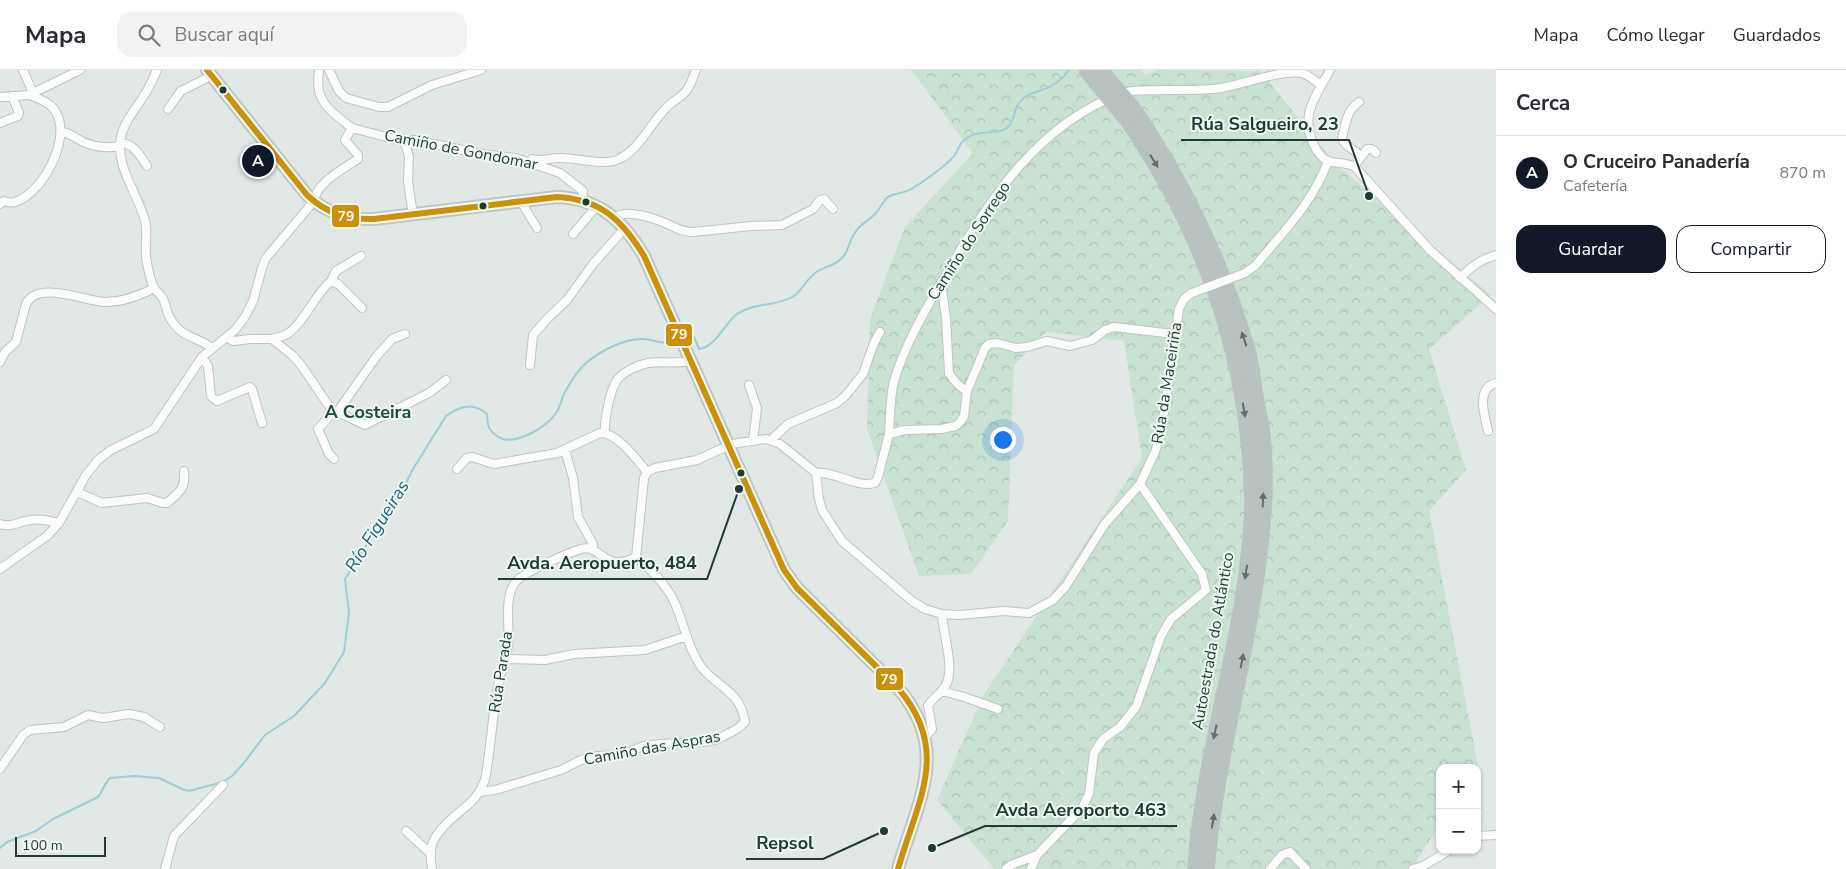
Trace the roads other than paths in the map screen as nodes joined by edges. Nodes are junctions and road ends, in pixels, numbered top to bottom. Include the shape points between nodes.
1 (24, 70) edge
2 (80, 70) edge
3 (157, 70) edge
4 (320, 70) edge
5 (329, 70) edge
6 (481, 70) edge
7 (696, 70) edge
8 (1086, 70) edge
9 (1101, 70) edge
10 (1330, 70) edge
11 (209, 73) edge
12 (1321, 86) junction
13 (0, 90) edge
14 (31, 94) junction
15 (12, 96) junction
16 (0, 97) edge
17 (1359, 102) dead end
18 (168, 109) dead end
19 (1131, 116) junction
20 (0, 123) edge
21 (352, 128) junction
22 (61, 132) junction
23 (404, 139) junction
24 (120, 144) junction
25 (1376, 153) dead end
26 (505, 157) junction
27 (1360, 157) junction
28 (1328, 161) junction
29 (147, 166) dead end
30 (1355, 167) junction
31 (520, 200) junction
32 (582, 200) junction
33 (314, 202) junction
34 (0, 204) edge
35 (597, 206) junction
36 (833, 209) dead end
37 (413, 215) junction
38 (615, 218) junction
39 (537, 228) dead end
40 (625, 228) junction
41 (573, 234) dead end
42 (1496, 255) edge
43 (362, 256) dead end
44 (1460, 278) junction
45 (331, 281) junction
46 (941, 283) junction
47 (154, 288) junction
48 (362, 308) dead end
49 (1496, 309) edge
50 (880, 332) dead end
51 (405, 334) dead end
52 (1174, 334) junction
53 (227, 337) junction
54 (272, 339) junction
55 (212, 348) junction
56 (202, 358) junction
57 (691, 361) junction
58 (0, 362) edge
59 (530, 365) dead end
60 (446, 380) dead end
61 (1496, 383) edge
62 (749, 385) dead end
63 (968, 391) junction
64 (336, 411) junction
65 (262, 423) dead end
66 (1488, 431) dead end
67 (605, 433) junction
68 (889, 434) junction
69 (771, 440) junction
70 (753, 441) junction
71 (727, 446) junction
72 (565, 450) junction
73 (334, 459) dead end
74 (457, 469) dead end
75 (184, 471) dead end
76 (647, 472) junction
77 (816, 473) junction
78 (1140, 484) junction
79 (76, 492) junction
80 (58, 523) junction
81 (0, 524) edge
82 (593, 550) junction
83 (636, 557) junction
84 (0, 569) edge
85 (942, 614) junction
86 (687, 636) junction
87 (506, 659) junction
88 (942, 691) junction
89 (998, 709) dead end
90 (160, 727) dead end
91 (925, 738) junction
92 (0, 769) edge
93 (223, 785) dead end
94 (480, 792) junction
95 (406, 831) dead end
96 (1496, 835) edge
97 (1481, 836) edge
98 (431, 854) junction
99 (1443, 854) edge
100 (1037, 855) junction
101 (165, 869) edge
102 (432, 869) edge
103 (898, 869) edge
104 (1006, 869) edge
105 (1031, 869) edge
106 (1195, 869) edge
107 (1208, 869) edge
108 (1270, 869) edge
109 (1306, 869) edge
110 (1413, 869) edge

1 - 14 street
2 - 14 street
3 - 24 street via 127,122
4 - 21 street, Camiño de Gondomar via 321,100
5 - 6 street via 346,98 383,108 432,85
7 - 26 street via 686,91 663,110 634,148 618,160 538,160 511,153
8 - 19 highway, Autoestrada do Atlántico, bridge
9 - 19 highway, Autoestrada do Atlántico, bridge
10 - 12 street
11 - 18 street via 181,92
11 - 33 main road
12 - 28 street via 1310,106 1309,128 1317,150
12 - 46 street, Camiño do Sorrego via 1304,73 1293,71 1224,87 1137,90 1100,103 1057,130 1006,180
13 - 16 street
14 - 15 street
14 - 22 street via 54,109
15 - 16 street
15 - 20 street via 18,116
17 - 27 street via 1347,116 1342,138 1345,145
19 -> 106 highway, Autoestrada do Atlántico via 1188,222 1210,274 1235,355 1248,438 1253,499 1248,561 1212,746
107 -> 19 highway, Autoestrada do Atlántico via 1224,748 1248,634 1258,563 1264,500 1263,436 1248,352 1220,270 1178,180 1154,139
21 - 23 street, Camiño de Gondomar
21 - 33 street via 346,140 358,159 325,183 315,195
22 - 24 street via 68,132 95,147 112,148
22 - 34 street via 58,149 38,186 14,202
23 - 26 street, Camiño de Gondomar
23 - 37 street via 409,157 408,181
24 - 29 street via 128,145 141,154
24 - 47 street via 130,187 138,198 146,223 146,256
25 - 27 street via 1368,149
26 - 32 street, Camiño de Gondomar via 560,173 583,191
27 - 30 street
28 - 30 street
28 - 52 street, Rúa da Maceiriña, bridge via 1310,198 1256,265 1245,273 1184,299
30 - 44 street via 1424,244
31 - 32 main road via 557,197
31 - 37 main road
31 - 39 street
32 - 35 main road
33 - 37 main road via 354,220
33 - 53 street via 266,258 249,309
35 - 38 main road
35 - 41 street
36 - 38 street via 824,199 813,209 782,225 693,232 684,232 662,221 637,215 625,214
38 - 40 main road
40 - 57 main road via 644,256
40 - 59 street via 567,300 533,336
42 - 44 street via 1472,266
43 - 45 street via 336,272
44 - 49 street
45 - 48 street
45 - 54 street via 288,334
46 - 63 street via 949,372 961,388
46 - 68 street, Camiño do Sorrego via 922,316 894,381
47 - 55 street via 177,328
47 - 58 street via 128,299 106,302 62,294 34,294 26,304 16,342
50 - 69 street via 863,374 846,395 837,403 788,424
51 - 64 street via 392,338
52 - 63 street via 1114,327 1092,340 1070,346 1047,341 1027,348 989,344
52 - 78 street, Rúa da Maceiriña via 1161,433
53 - 54 street via 233,341
53 - 55 street
54 - 64 street via 297,360 331,409
55 - 56 street
56 - 65 street via 208,366 214,400 250,386
56 - 79 street via 154,429 98,460
57 - 67 street via 649,363 616,381 605,414
57 - 71 main road
60 - 64 street via 429,393 369,424 361,424
61 - 66 street via 1487,388 1483,396
62 - 70 street via 757,408
63 - 68 street via 964,416 956,426
64 - 73 street via 318,429
67 - 72 street
67 - 76 street via 619,442
68 - 77 street, Camiño do Sorrego via 874,483
69 - 70 street
69 - 77 street
70 - 71 street
71 - 76 street via 697,460
71 - 91 main road via 787,576 904,695 919,718
72 - 74 street via 494,464 467,458
72 - 82 street via 573,478 578,517
75 - 79 street via 183,488 163,503 147,498 102,504
76 - 83 street
77 - 85 street, Rúa da Maceiriña via 822,510 842,541 912,601
78 - 85 street, Rúa da Maceiriña via 1104,525 1066,586 1053,600 1029,613
78 - 100 street via 1202,574 1206,590 1171,620 1161,636 1136,707 1120,727 1103,739 1094,753 1089,794 1082,808
79 - 80 street
80 - 81 street via 38,519 10,527
80 - 84 street via 47,536
82 - 83 street via 616,563 625,563
82 - 87 street, Rúa Parada via 582,548 524,574 514,583 509,594
83 - 86 street, Camiño das Aspras via 674,601
85 - 88 street via 948,661 948,681
86 - 87 street via 645,650 574,654 545,660
86 - 94 street, Camiño das Aspras via 703,669 736,699 745,722 737,729 718,739 703,742 644,746 620,755 581,760 561,770
87 - 94 street, Rúa Parada via 498,682 489,756
88 - 89 street
88 - 91 street via 928,706 932,728
90 - 92 street via 144,717 130,714 103,718 88,715 64,727 30,730
91 - 103 main road via 928,757 926,778
93 - 101 street via 174,836
94 - 98 street, Rúa Parada via 444,825 432,843
95 - 98 street
96 - 97 street
98 - 102 street, Rúa Parada
99 - 110 street
100 - 104 street
100 - 105 street
108 - 109 street via 1282,855 1290,852

